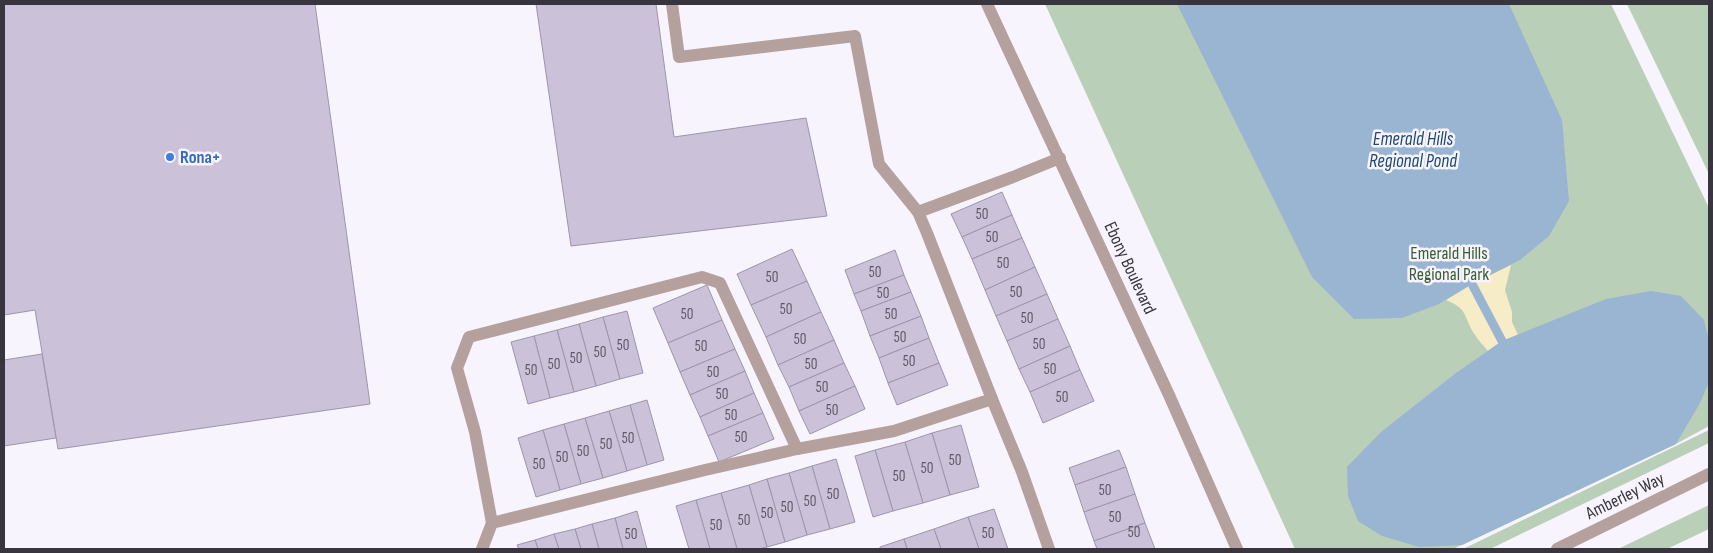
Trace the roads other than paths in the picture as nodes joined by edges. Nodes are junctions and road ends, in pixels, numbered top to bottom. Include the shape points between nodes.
1 (672, 4) edge
2 (987, 4) edge
3 (1060, 158) junction
4 (918, 212) junction
5 (992, 399) junction
6 (797, 449) junction
7 (1709, 474) edge
8 (492, 523) junction
9 (482, 549) edge
10 (1049, 549) edge
11 (1237, 549) edge
12 (1557, 549) edge

1 - 4 street via 679,57 855,36 879,164
2 - 3 street, Ebony Boulevard
3 - 4 street
3 - 11 street, Ebony Boulevard
4 - 5 street
5 - 6 street via 894,432
5 - 10 street
6 - 8 street
6 - 8 street via 720,283 702,276 469,337 457,368 475,432
7 - 12 street, Amberley Way
8 - 9 street

